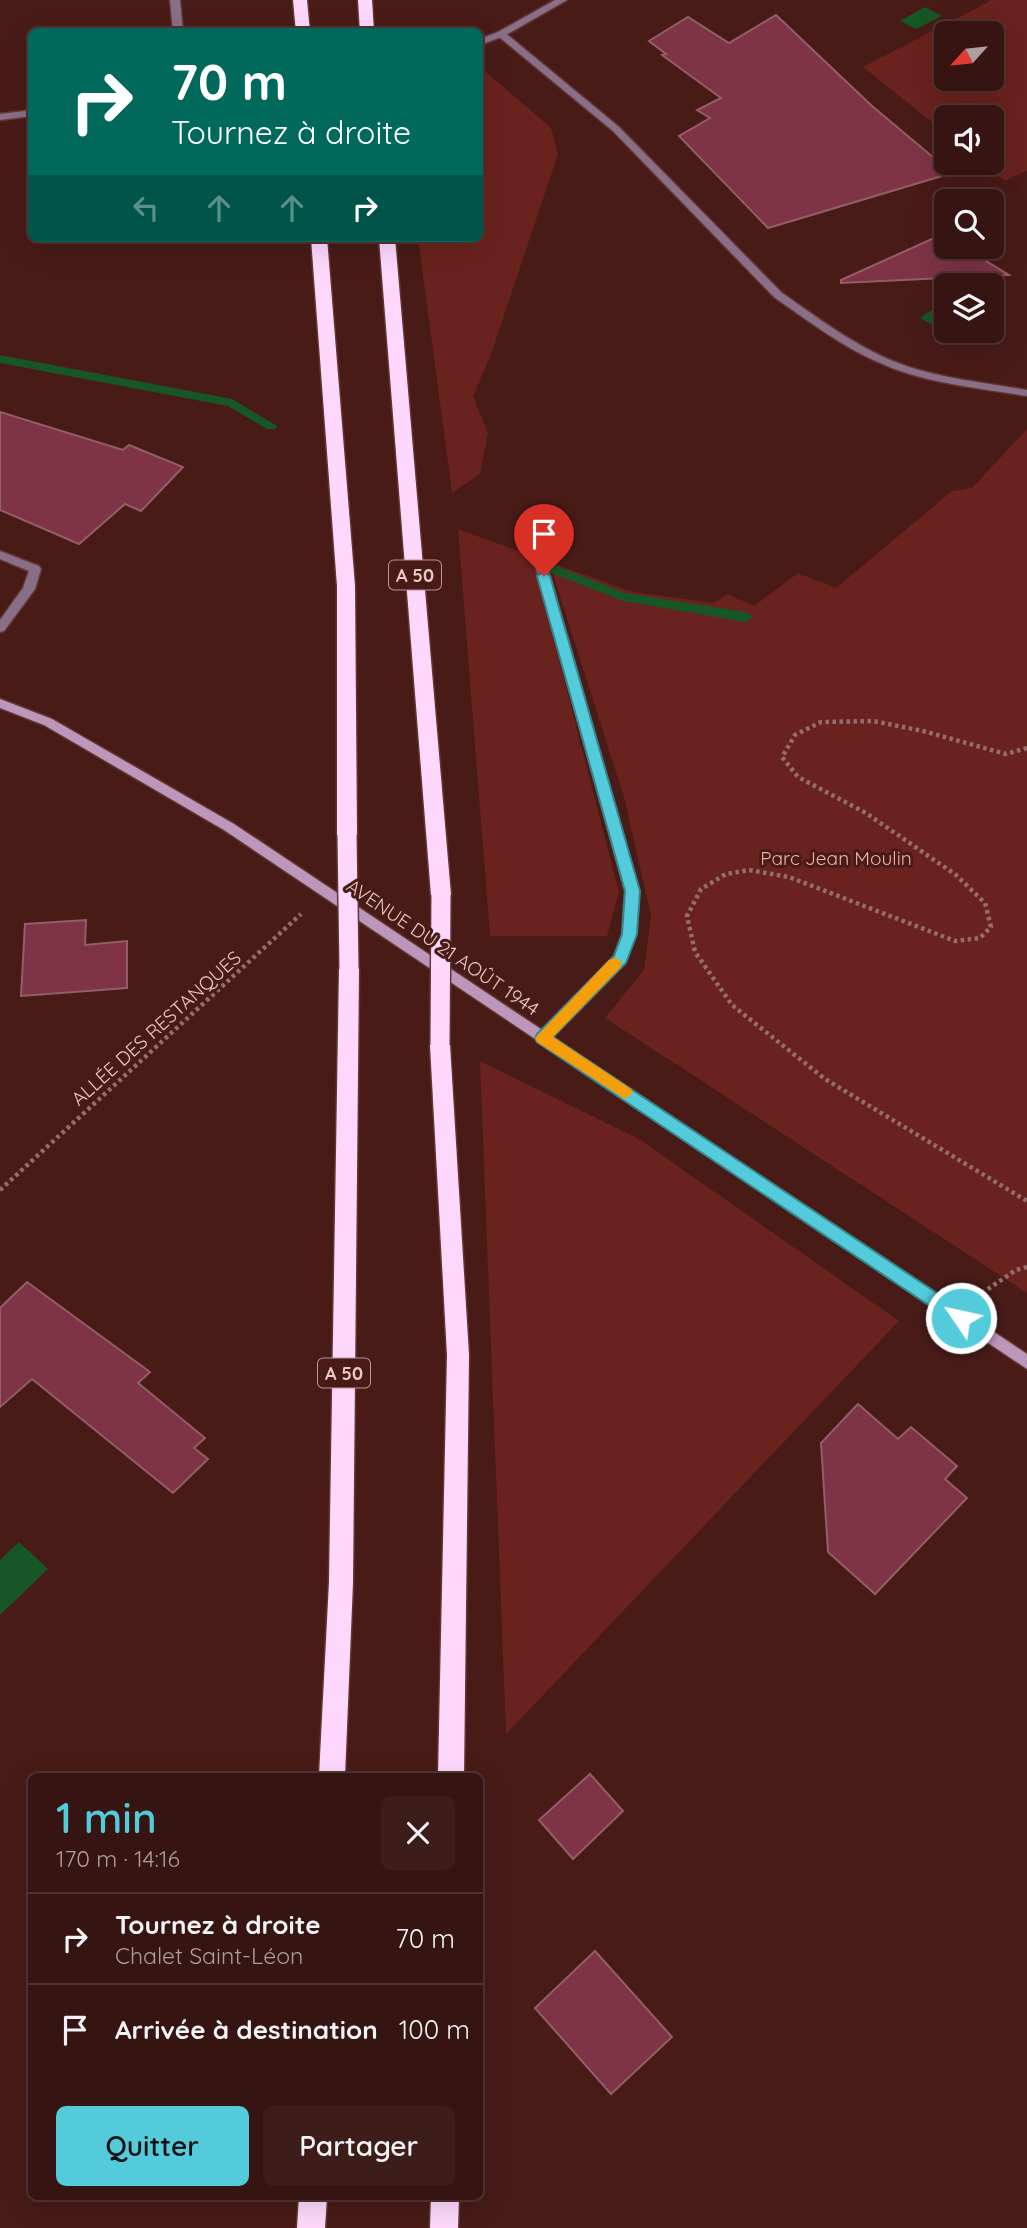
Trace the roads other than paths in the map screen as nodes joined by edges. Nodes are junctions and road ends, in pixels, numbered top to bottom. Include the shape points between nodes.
1 (175, 0) edge
2 (300, 0) edge
3 (365, 0) edge
4 (562, 0) edge
5 (178, 28) edge
6 (303, 28) edge
7 (368, 28) edge
8 (501, 34) junction
9 (483, 41) edge
10 (28, 114) edge
11 (0, 117) edge
12 (319, 242) edge
13 (387, 242) edge
14 (1027, 393) edge
15 (537, 551) dead end
16 (0, 555) edge
17 (0, 628) edge
18 (0, 703) edge
19 (543, 1038) junction
20 (1027, 1362) edge
21 (332, 1773) edge
22 (451, 1773) edge
23 (313, 2200) edge
24 (445, 2200) edge
25 (311, 2228) edge
26 (444, 2228) edge

1 - 5 street
2 - 6 highway
3 - 7 highway
4 - 8 street
8 - 9 street
8 - 14 street via 616,129 789,303 852,344 903,369
10 - 11 street
12 - 21 highway, A 50, bridge via 346,586 349,969 341,1582
13 - 22 highway, A 50, bridge via 441,895 440,1045 458,1354
15 - 19 street via 632,891 629,934 620,959
16 - 17 street via 35,569 29,589
18 - 19 main road, AVENUE DU 21 AOÛT 1944 via 48,722 229,827
19 - 20 main road, AVENUE DU 21 AOÛT 1944
23 - 25 highway
24 - 26 highway

